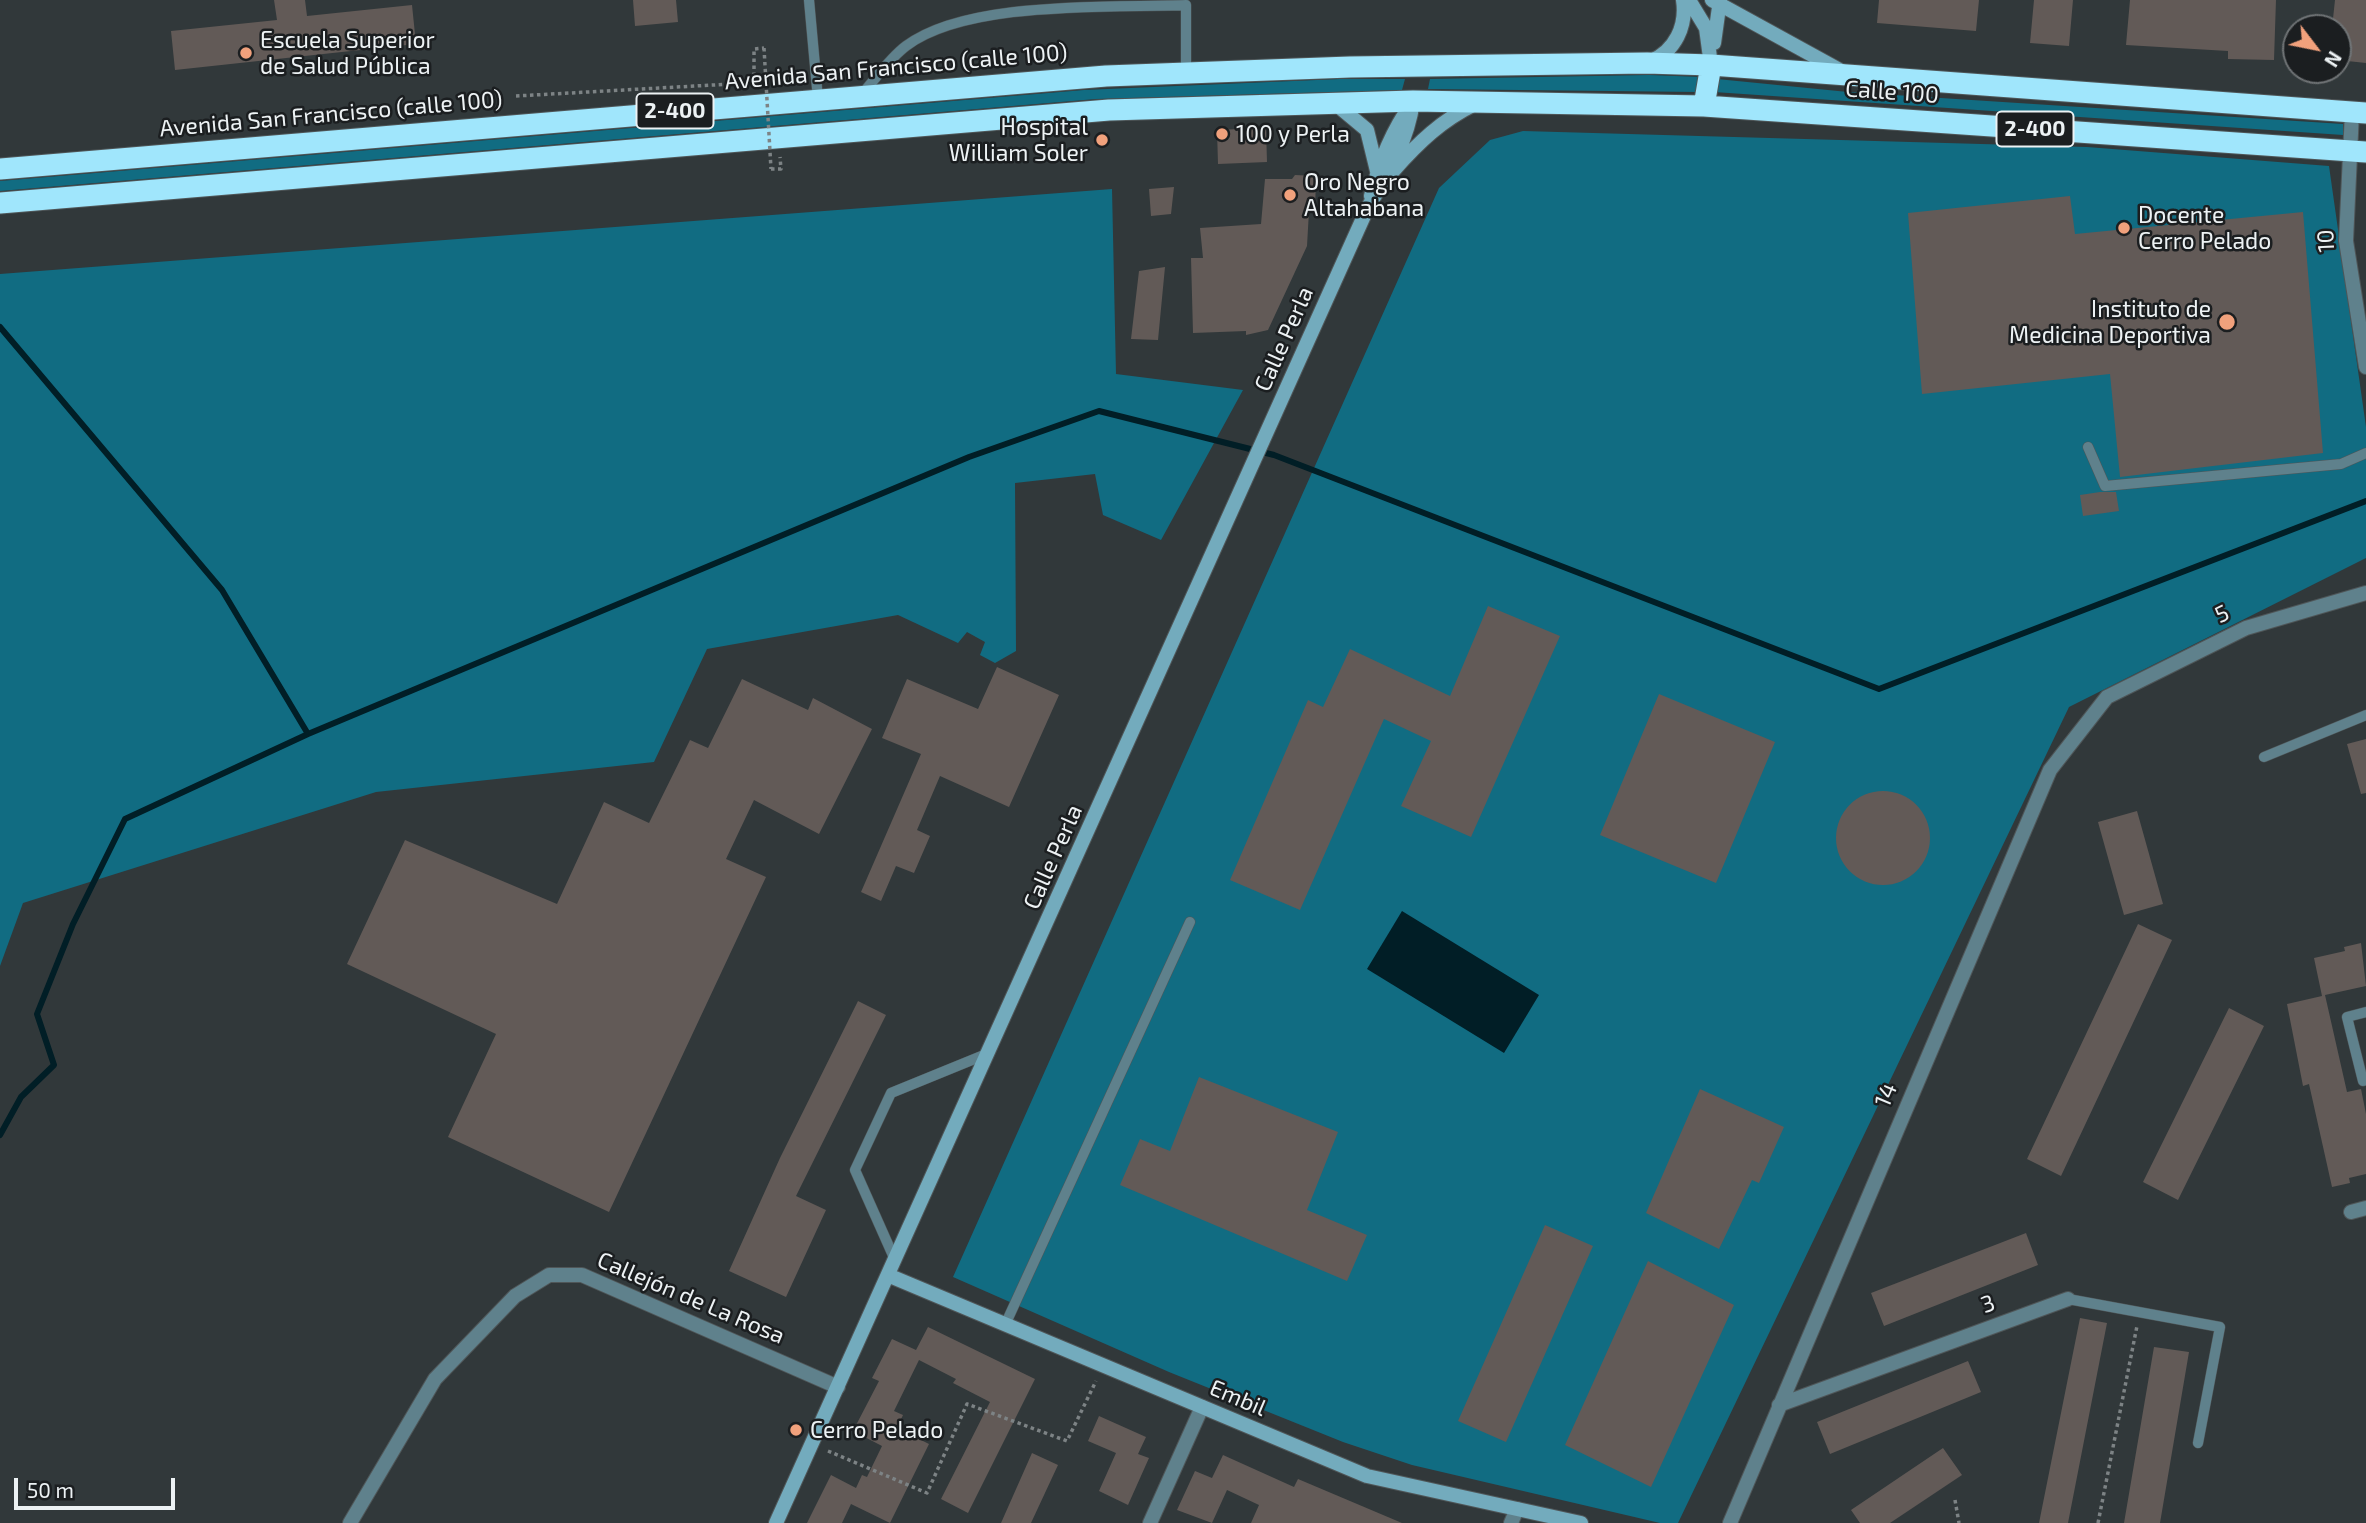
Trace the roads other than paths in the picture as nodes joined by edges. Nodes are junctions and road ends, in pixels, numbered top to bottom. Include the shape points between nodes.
1 (809, 0) edge
2 (1686, 0) edge
3 (1717, 1) edge
4 (1647, 63) junction
5 (1711, 65) junction
6 (1420, 67) junction
7 (1186, 73) junction
8 (1854, 78) junction
9 (860, 96) junction
10 (818, 99) junction
11 (1413, 102) junction
12 (1480, 102) junction
13 (1337, 105) junction
14 (1704, 106) junction
15 (2359, 113) edge
16 (2358, 152) edge
17 (0, 169) edge
18 (1381, 175) junction
19 (0, 203) edge
20 (2366, 367) edge
21 (2088, 447) dead end
22 (2366, 453) edge
23 (2366, 593) edge
24 (2106, 697) joint
25 (2366, 715) edge
26 (2264, 757) dead end
27 (1190, 922) dead end
28 (2366, 1012) edge
29 (990, 1053) junction
30 (2366, 1080) edge
31 (2366, 1208) edge
32 (2351, 1212) dead end
33 (893, 1269) junction
34 (2068, 1299) joint
35 (1005, 1325) junction
36 (838, 1387) junction
37 (1779, 1405) junction
38 (1202, 1407) junction
39 (2198, 1443) dead end
40 (1514, 1516) edge
41 (350, 1523) edge
42 (776, 1523) edge
43 (1150, 1523) edge
44 (1581, 1523) edge
45 (1730, 1523) edge

1 - 10 lane
2 - 4 main road via 1680,33 1669,50
2 - 5 main road via 1706,28
3 - 5 main road
3 - 8 main road
4 - 5 highway, Calle 100 / 2-400
4 - 6 highway, Calle 100 / 2-400
5 - 8 highway, Calle 100 / 2-400
5 - 14 highway
6 - 7 highway, Avenida San Francisco (calle 100) / 2-400
6 - 11 highway
7 - 9 highway, Avenida San Francisco (calle 100) / 2-400
7 - 9 lane via 1186,5 1042,10 952,23 906,46
8 - 15 highway, Calle 100 / 2-400
9 - 10 highway, Avenida San Francisco (calle 100) / 2-400
10 - 17 highway, Avenida San Francisco (calle 100) / 2-400
11 - 12 highway, Calle 100 / 2-400
11 - 13 highway, 2-400
11 - 18 main road, Calle Perla via 1410,123
12 - 14 highway, Calle 100 / 2-400
12 - 18 main road via 1450,117
13 - 18 main road via 1367,130
13 - 19 highway, 2-400 via 1110,110
14 - 16 highway, Calle 100 / 2-400
15 - 16 street, 10
16 - 20 street, 10 via 2347,241
18 - 29 main road, Calle Perla
21 - 22 lane via 2105,486 2341,464
23 - 24 street, 5 via 2246,628
24 - 37 street, 14 via 2050,770
25 - 26 lane
27 - 35 lane
28 - 30 lane via 2347,1017
29 - 33 main road, Calle Perla
29 - 33 lane via 891,1093 855,1170
31 - 32 street
33 - 35 main road, Embil
33 - 36 main road, Calle Perla
34 - 37 street, 3
34 - 39 lane, 3 via 2220,1326
35 - 38 main road, Embil
36 - 41 street, Callejón de La Rosa via 582,1275 548,1275 515,1296 435,1378
36 - 42 main road, Calle Perla
37 - 45 street, 14
38 - 40 main road, Embil via 1367,1476
38 - 43 street
40 - 44 main road, Embil

